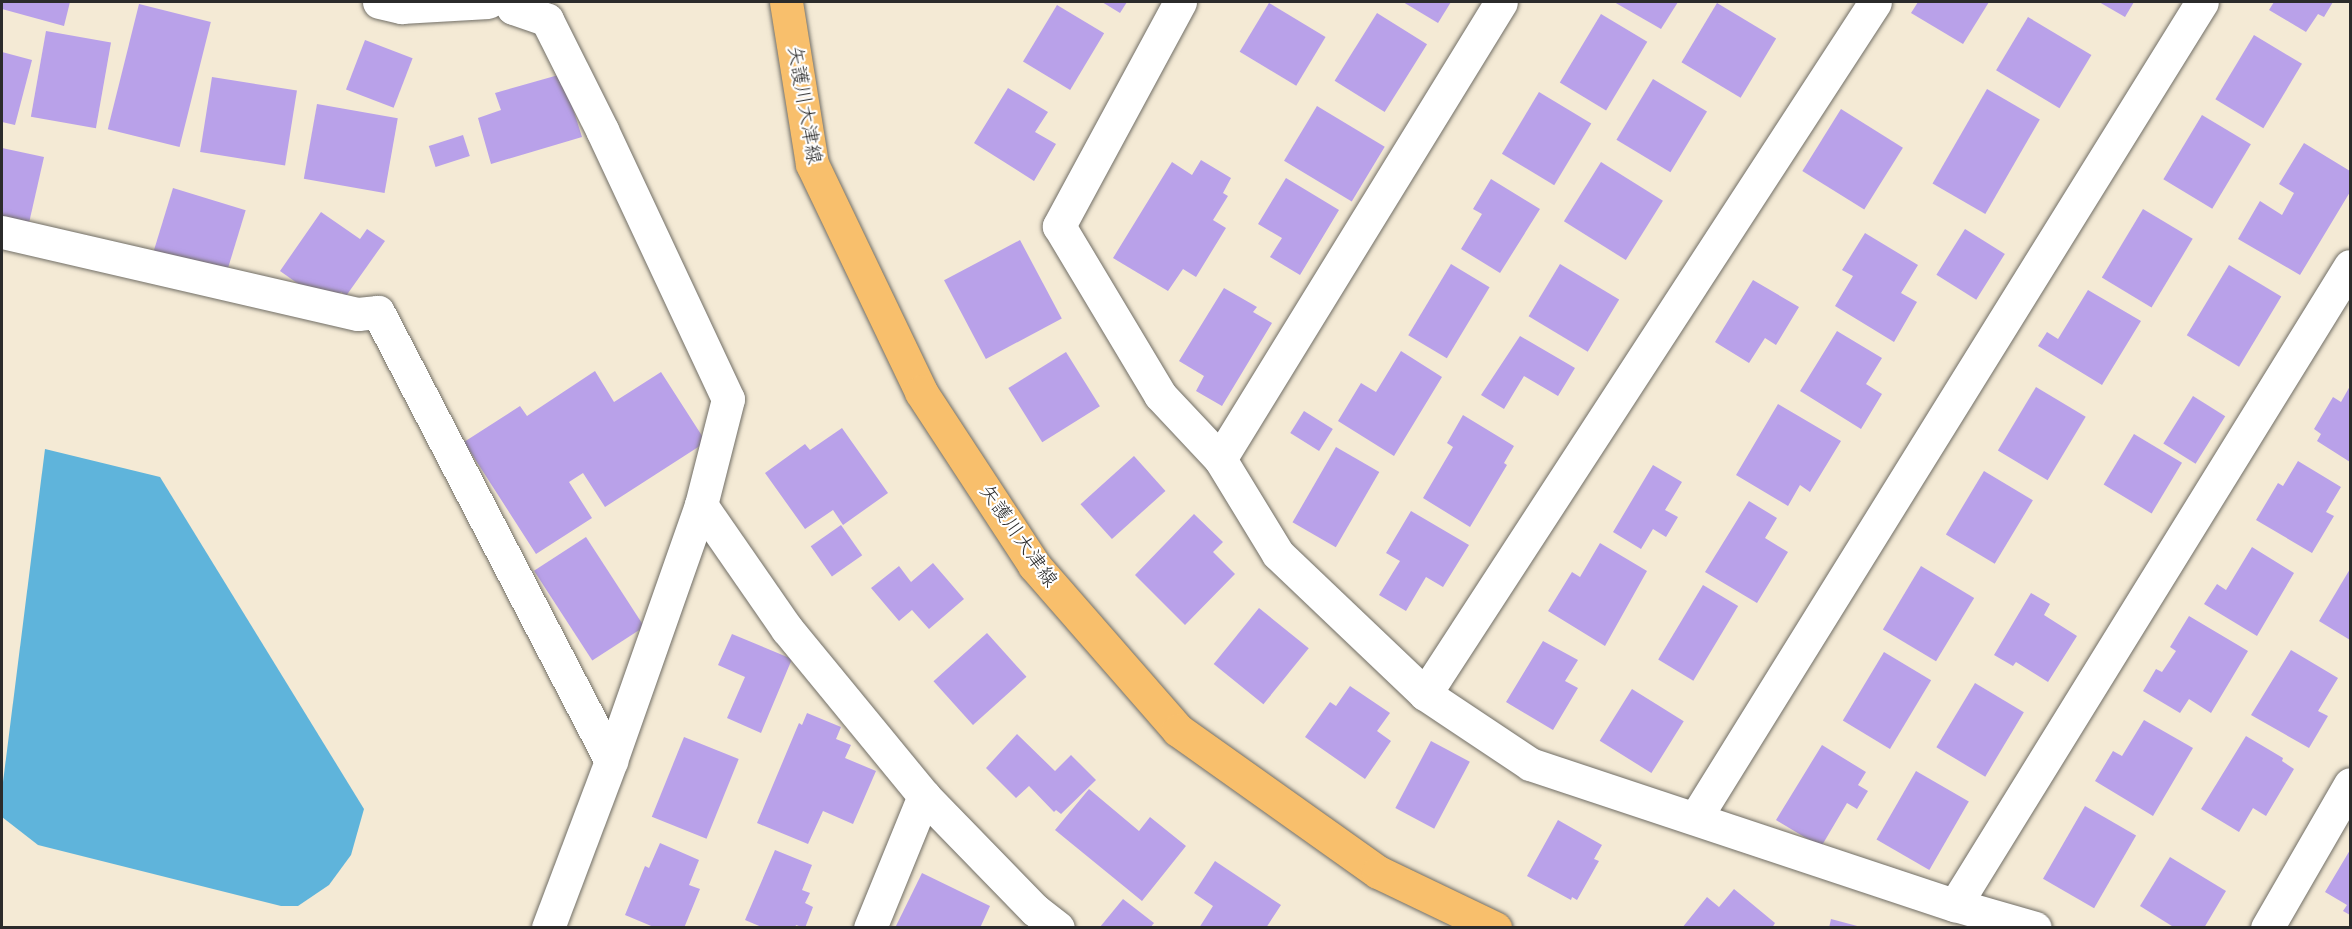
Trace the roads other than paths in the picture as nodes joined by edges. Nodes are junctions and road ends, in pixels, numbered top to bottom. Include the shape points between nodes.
1 (379, 2) edge
2 (488, 2) edge
3 (510, 2) edge
4 (786, 2) edge
5 (1180, 2) edge
6 (1501, 2) edge
7 (1875, 2) edge
8 (2202, 2) edge
9 (2, 232) edge
10 (2350, 266) edge
11 (1220, 459) junction
12 (701, 505) junction
13 (1425, 694) junction
14 (611, 761) junction
15 (2350, 784) edge
16 (924, 796) junction
17 (1696, 817) junction
18 (1955, 905) junction
19 (548, 927) edge
20 (870, 927) edge
21 (1058, 927) edge
22 (1495, 927) edge
23 (2035, 927) edge
24 (2267, 927) edge

1 - 2 street via 401,6
3 - 12 street via 513,8 547,20 728,399
4 - 22 main road, 矢護川大津線 via 812,164 921,392 1034,565 1178,730 1378,872
5 - 11 street via 1059,226 1160,395
6 - 11 street
7 - 13 street
8 - 17 street
9 - 14 street via 358,314 378,312
10 - 18 street
11 - 13 street via 1278,554
12 - 14 street
12 - 16 street via 786,629
13 - 17 street via 1530,764
14 - 19 street
15 - 24 street
16 - 20 street
16 - 21 street via 1035,910
17 - 18 street
18 - 23 street

